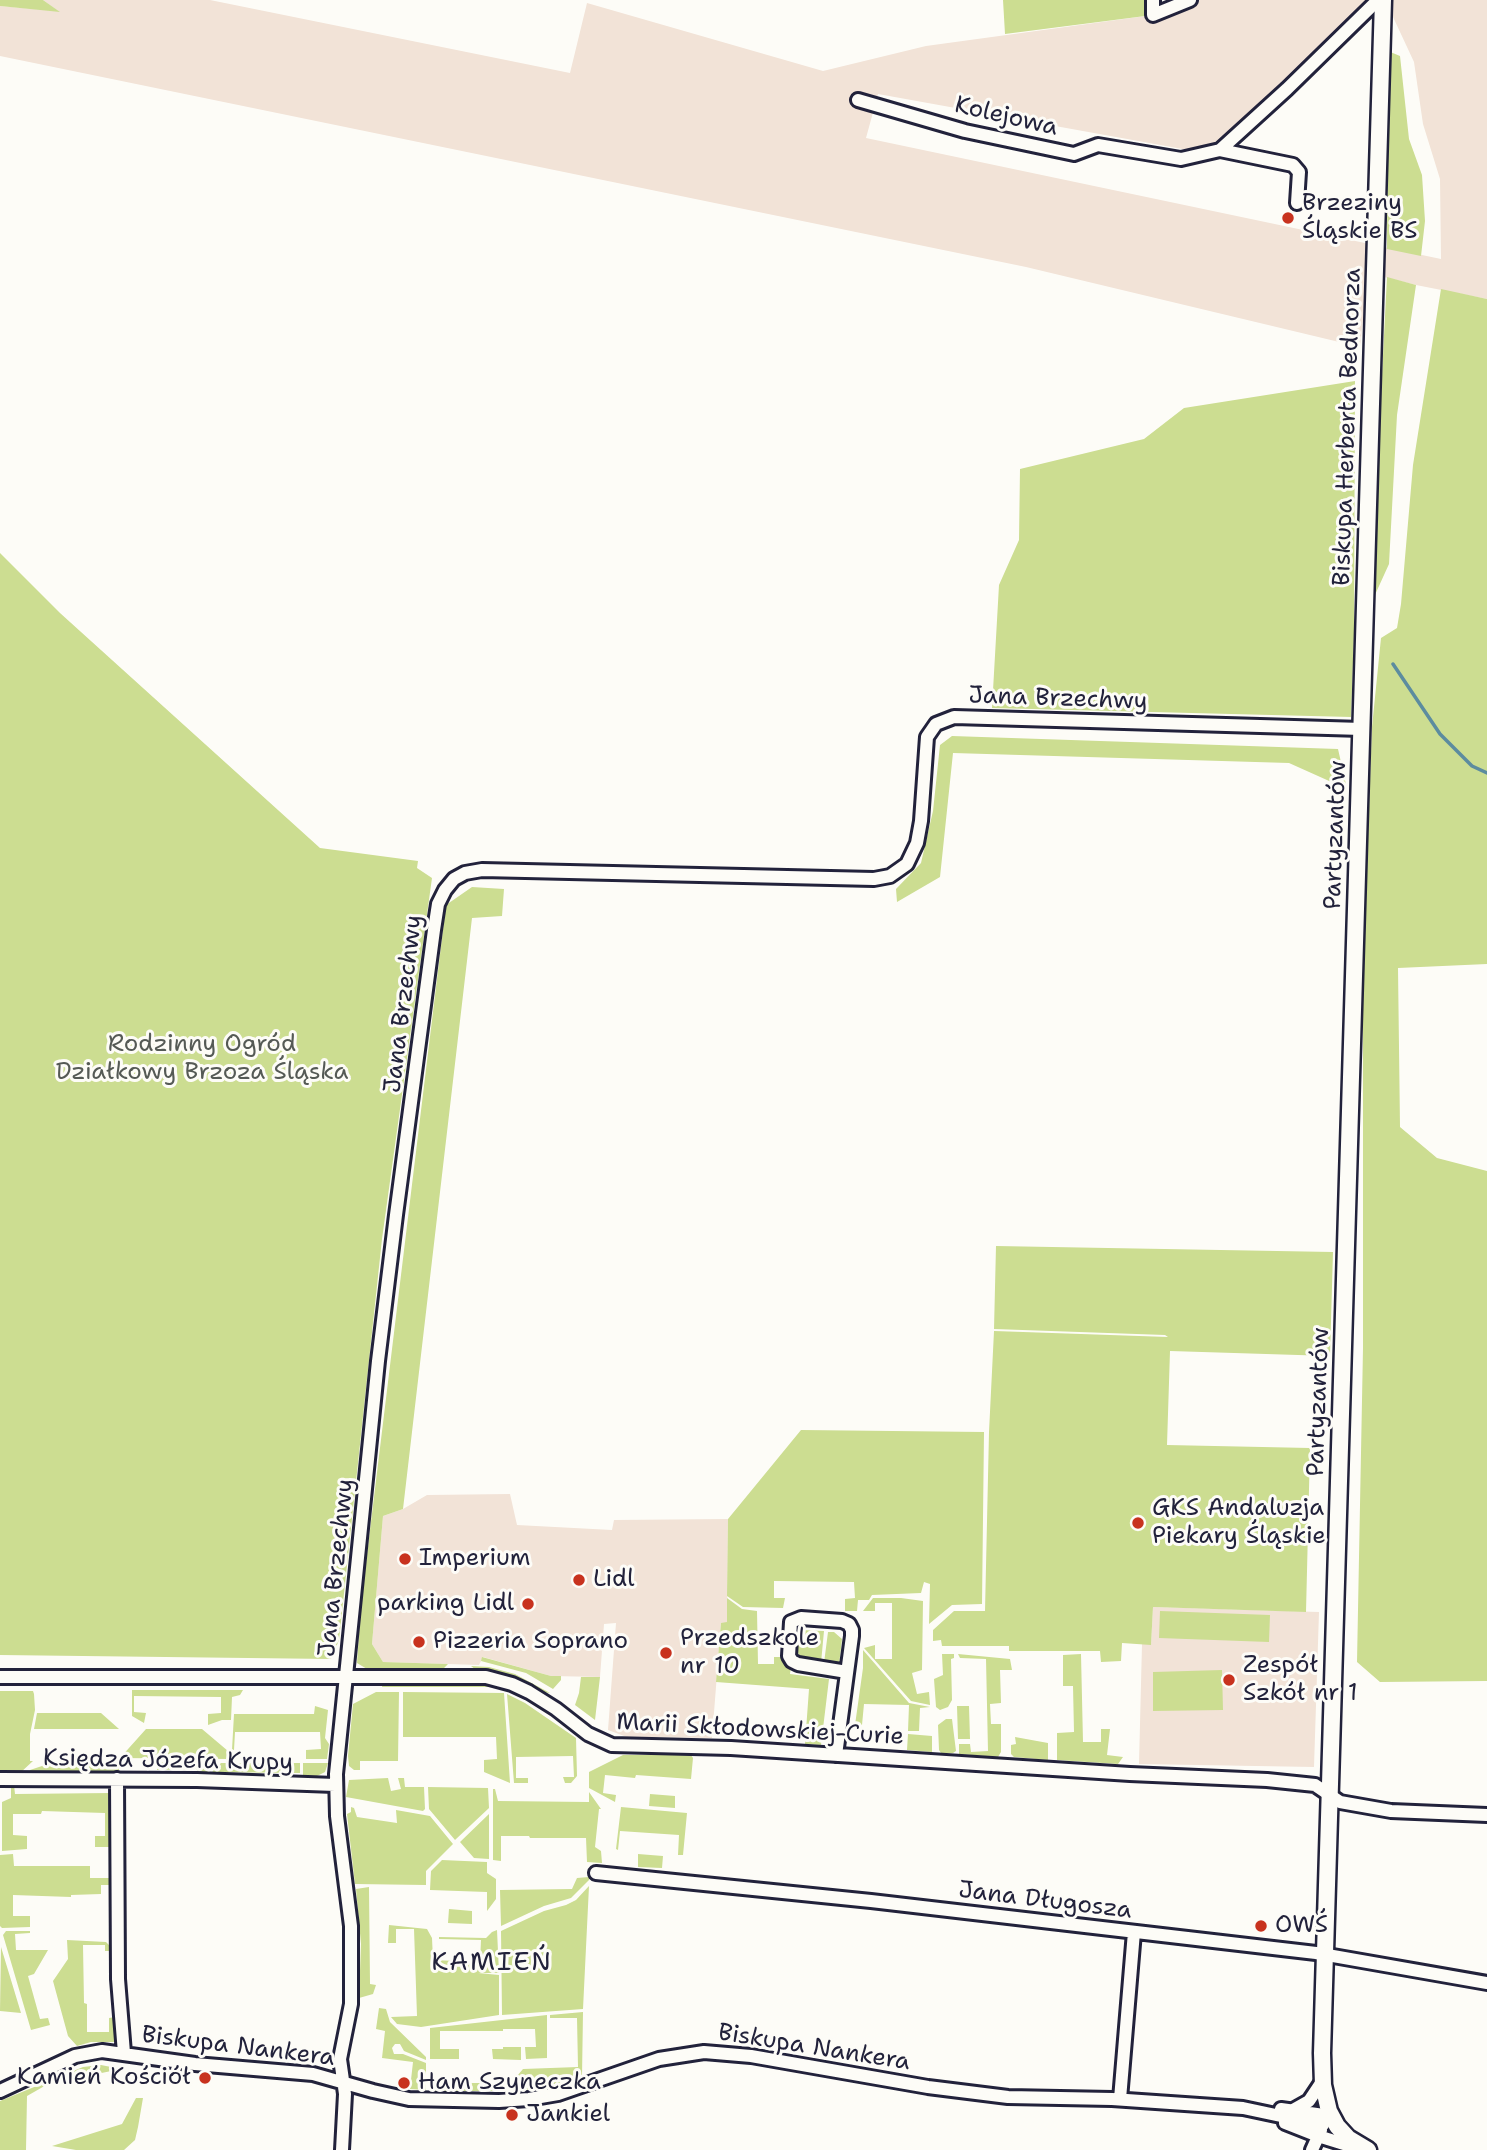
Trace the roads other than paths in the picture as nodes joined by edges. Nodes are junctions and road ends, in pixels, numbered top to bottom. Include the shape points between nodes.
1 (1153, 0) edge
2 (1190, 0) edge
3 (1378, 0) edge
4 (1383, 0) edge
5 (858, 100) dead end
6 (1220, 150) junction
7 (1297, 203) dead end
8 (1362, 729) junction
9 (847, 1672) junction
10 (0, 1677) edge
11 (346, 1677) junction
12 (836, 1755) junction
13 (0, 1779) edge
14 (117, 1779) junction
15 (335, 1786) junction
16 (1330, 1796) junction
17 (1487, 1815) edge
18 (596, 1873) dead end
19 (1134, 1932) junction
20 (1324, 1954) junction
21 (1487, 1983) edge
22 (124, 2053) junction
23 (1323, 2080) junction
24 (343, 2081) junction
25 (0, 2091) edge
26 (1120, 2099) junction
27 (1292, 2110) junction
28 (1260, 2111) junction
29 (1324, 2126) junction
30 (342, 2150) edge
31 (1312, 2150) edge
32 (1366, 2150) edge

1 - 2 street via 1153,15
3 - 6 street, Kolejowa
4 - 8 street, Biskupa Herberta Bednorza
5 - 6 street, Kolejowa via 965,131 1074,154 1098,145 1181,159
6 - 7 street via 1293,165 1299,172
8 - 11 street, Jana Brzechwy via 954,717 936,724 927,737 917,843 907,864 890,876 482,870 454,879 438,904 434,930 378,1361
8 - 16 street, Partyzantów
9 - 9 street via 849,1624 801,1618 791,1622 792,1661
9 - 12 street
10 - 11 street, Marii Skłodowskiej-Curie
11 - 12 street, Marii Skłodowskiej-Curie via 486,1677 529,1692 588,1734 612,1745
11 - 15 street, Jana Brzechwy
12 - 16 street, Marii Skłodowskiej-Curie via 1267,1780 1315,1785
13 - 14 street, Księdza Józefa Krupy
14 - 15 street, Księdza Józefa Krupy
14 - 22 street, Biskupa Nankera via 118,1979
15 - 24 street, Jana Brzechwy via 351,1926 351,2004 340,2059
16 - 17 street, Marii Skłodowskiej-Curie via 1391,1811
16 - 20 street, Partyzantów
18 - 19 street, Jana Długosza
19 - 20 street, Jana Długosza
19 - 26 street
20 - 21 street, Jana Długosza
20 - 23 street, Partyzantów
22 - 24 street, Biskupa Nankera
22 - 25 street, Biskupa Nankera via 75,2056
23 - 27 street via 1309,2101
23 - 29 street, Partyzantów
24 - 26 street, Biskupa Nankera via 409,2099 529,2099 567,2091 659,2059 704,2052 1008,2097
24 - 30 street, Jana Brzechwy
26 - 28 street, Biskupa Nankera
27 - 28 street, Biskupa Nankera
27 - 29 street, Biskupa Nankera
28 - 29 street, Biskupa Nankera
29 - 31 street
29 - 32 street
29 - 32 street

